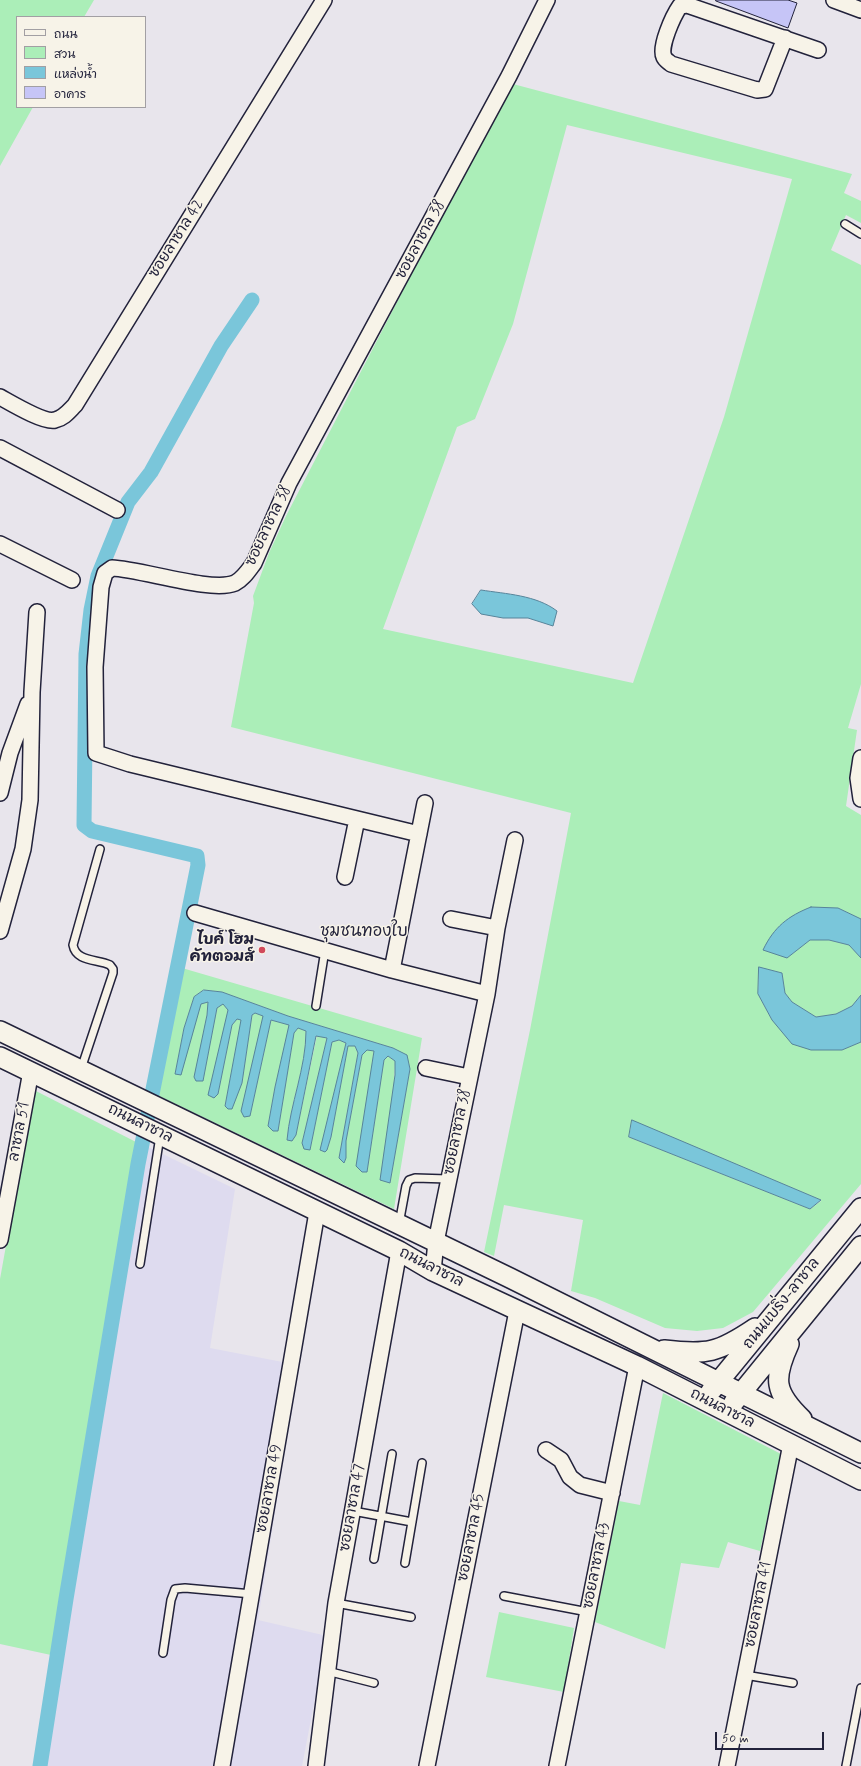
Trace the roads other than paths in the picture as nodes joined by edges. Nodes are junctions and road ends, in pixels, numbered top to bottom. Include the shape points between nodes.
1 (324, 0) edge
2 (547, 0) edge
3 (834, 0) edge
4 (682, 2) edge
5 (861, 10) edge
6 (785, 38) junction
7 (818, 50) dead end
8 (845, 224) dead end
9 (861, 234) edge
10 (0, 397) edge
11 (0, 448) edge
12 (117, 510) dead end
13 (0, 544) edge
14 (72, 580) dead end
15 (37, 612) dead end
16 (32, 692) junction
17 (861, 758) edge
18 (0, 793) edge
19 (861, 799) edge
20 (425, 803) dead end
21 (357, 819) junction
22 (419, 834) junction
23 (515, 840) dead end
24 (100, 849) dead end
25 (345, 877) dead end
26 (5, 898) edge
27 (195, 913) dead end
28 (451, 919) dead end
29 (497, 928) junction
30 (0, 931) edge
31 (325, 950) junction
32 (392, 970) junction
33 (487, 994) junction
34 (316, 1006) dead end
35 (0, 1031) edge
36 (0, 1057) edge
37 (426, 1068) dead end
38 (80, 1070) junction
39 (31, 1071) junction
40 (469, 1077) junction
41 (160, 1134) junction
42 (448, 1179) junction
43 (861, 1208) edge
44 (317, 1212) junction
45 (399, 1224) junction
46 (0, 1240) edge
47 (436, 1242) junction
48 (861, 1246) edge
49 (399, 1251) junction
50 (140, 1264) dead end
51 (433, 1271) junction
52 (510, 1278) junction
53 (501, 1302) junction
54 (781, 1305) junction
55 (517, 1311) junction
56 (808, 1312) junction
57 (634, 1339) junction
58 (637, 1366) junction
59 (718, 1381) junction
60 (741, 1393) junction
61 (704, 1400) junction
62 (727, 1412) junction
63 (828, 1436) junction
64 (791, 1444) junction
65 (546, 1450) dead end
66 (861, 1453) edge
67 (392, 1454) dead end
68 (422, 1463) dead end
69 (861, 1480) edge
70 (612, 1493) junction
71 (353, 1511) junction
72 (381, 1517) junction
73 (412, 1522) junction
74 (374, 1559) dead end
75 (405, 1563) dead end
76 (252, 1594) junction
77 (504, 1596) dead end
78 (336, 1603) junction
79 (588, 1612) junction
80 (411, 1617) dead end
81 (162, 1652) dead end
82 (327, 1671) junction
83 (745, 1675) junction
84 (374, 1683) dead end
85 (793, 1683) dead end
86 (861, 1688) edge
87 (222, 1766) edge
88 (316, 1766) edge
89 (427, 1766) edge
90 (557, 1766) edge
91 (727, 1766) edge
92 (846, 1766) edge

1 - 10 street, ซอยลาซาล 42 via 75,405 54,421 38,417
2 - 21 street, ซอยลาซาล 38 via 509,76 289,483 254,563 246,575 234,583 214,586 112,568 105,573 101,587 95,667 96,753 130,764
3 - 5 street
4 - 6 street
4 - 6 street via 675,13 662,48 664,58 671,64 757,90 765,89
6 - 7 street
8 - 9 lane
11 - 12 street
13 - 14 street
15 - 16 street
16 - 18 street via 10,753
16 - 26 street via 30,800 23,848
17 - 19 street via 858,778
20 - 22 street
21 - 22 street, ซอยลาซาล 38
21 - 25 street
22 - 32 street
23 - 29 street, ซอยลาซาล 38
24 - 38 lane via 73,945 74,952 79,957 110,965 113,974
26 - 30 street
27 - 31 street
28 - 29 street
29 - 33 street, ซอยลาซาล 38
31 - 32 street
31 - 34 lane
32 - 33 street
33 - 40 street, ซอยลาซาล 38
35 - 38 street, ถนนลาซาล
36 - 39 street, ถนนลาซาล
37 - 40 street
38 - 45 street, ถนนลาซาล
39 - 41 street, ถนนลาซาล
39 - 46 street, ลาซาล 51
40 - 42 street, ซอยลาซาล 38
41 - 44 street, ถนนลาซาล
41 - 50 lane
42 - 45 lane via 409,1180
42 - 47 street, ซอยลาซาล 38
43 - 54 street, ถนนแบริ่ง-ลาซาล
44 - 49 street, ถนนลาซาล
44 - 76 street, ซอยลาซาล 49
45 - 47 street, ถนนลาซาล
47 - 51 street, ซอยลาซาล 38
47 - 52 street, ถนนลาซาล
48 - 56 street, ถนนแบริ่ง-ลาซาล
49 - 51 street, ถนนลาซาล
49 - 71 street, ซอยลาซาล 47
51 - 53 street, ถนนลาซาล
52 - 53 street
52 - 57 street, ถนนลาซาล
53 - 55 street, ถนนลาซาล
54 - 57 street via 742,1337 725,1347 705,1352 663,1350
54 - 59 street, ถนนแบริ่ง-ลาซาล
55 - 58 street, ถนนลาซาล
55 - 89 street, ซอยลาซาล 45
56 - 60 street, ถนนแบริ่ง-ลาซาล
56 - 63 street via 794,1331 780,1365 778,1379 780,1391 791,1408 807,1423
57 - 59 street, ถนนลาซาล
58 - 61 street, ถนนลาซาล
58 - 70 street, ซอยลาซาล 43
59 - 60 street, ถนนลาซาล
59 - 61 street, ถนนแบริ่ง-ลาซาล
60 - 62 street, ถนนแบริ่ง-ลาซาล
60 - 63 street, ถนนลาซาล
61 - 62 street, ถนนลาซาล
62 - 64 street, ถนนลาซาล
63 - 66 street, ถนนลาซาล
64 - 69 street, ถนนลาซาล
64 - 83 street, ซอยลาซาล 41
65 - 70 street via 561,1460 570,1477 580,1484
67 - 72 lane
68 - 73 lane
70 - 79 street, ซอยลาซาล 43
71 - 72 lane
71 - 78 street, ซอยลาซาล 47
72 - 73 lane
72 - 74 lane
73 - 75 lane
76 - 81 lane via 175,1589
76 - 87 street, ซอยลาซาล 49
77 - 79 lane
78 - 80 lane
78 - 82 street, ซอยลาซาล 47
79 - 90 street, ซอยลาซาล 43
82 - 84 lane
82 - 88 street, ซอยลาซาล 47
83 - 85 lane
83 - 91 street, ซอยลาซาล 41
86 - 92 lane

